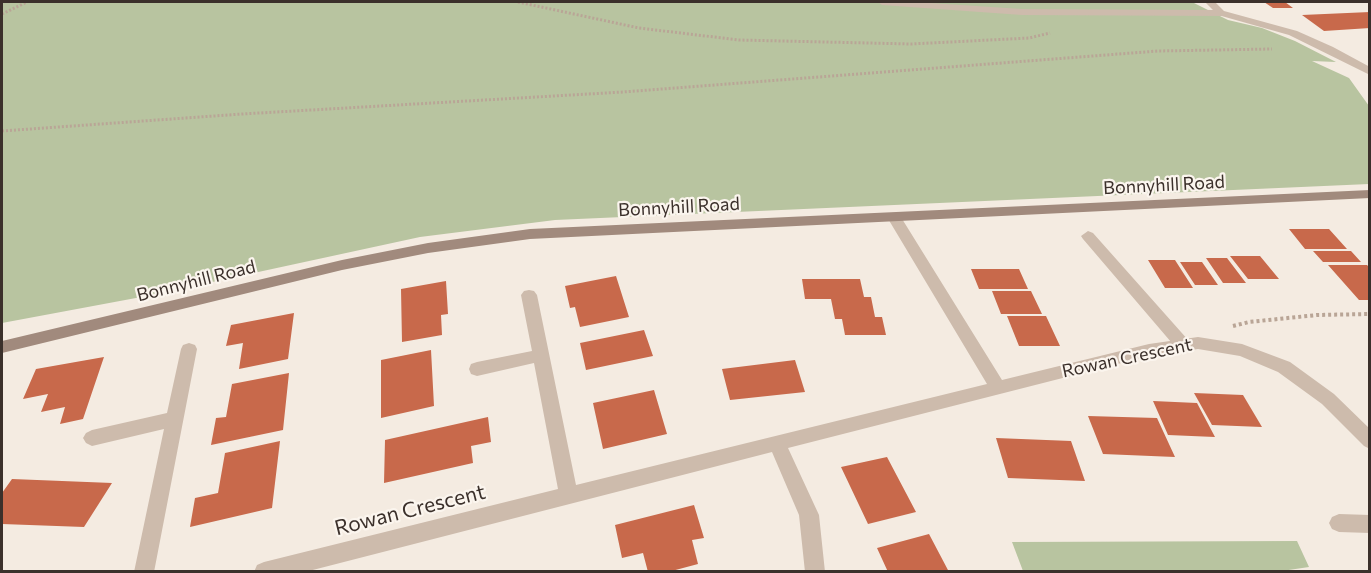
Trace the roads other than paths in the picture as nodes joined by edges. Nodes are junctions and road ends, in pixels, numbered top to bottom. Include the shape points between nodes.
1 (882, 2) edge
2 (1210, 2) edge
3 (1221, 13) junction
4 (1370, 72) edge
5 (1370, 194) edge
6 (894, 217) junction
7 (1088, 236) dead end
8 (529, 295) dead end
9 (1183, 345) junction
10 (2, 347) edge
11 (189, 349) dead end
12 (540, 355) junction
13 (477, 369) dead end
14 (998, 387) junction
15 (175, 419) junction
16 (92, 438) dead end
17 (1370, 441) edge
18 (777, 443) junction
19 (568, 495) junction
20 (1339, 523) dead end
21 (1370, 524) edge
22 (144, 572) edge
23 (264, 572) edge
24 (815, 572) edge

1 - 3 street via 981,10
2 - 3 street
3 - 4 street via 1293,33
5 - 6 main road, Bonnyhill Road
6 - 10 main road, Bonnyhill Road via 530,234 428,248
6 - 14 street
7 - 9 street
8 - 12 street
9 - 14 street, Rowan Crescent
9 - 17 street, Rowan Crescent via 1198,343 1242,350 1284,367 1328,399
11 - 15 street
12 - 13 street
12 - 19 street
14 - 18 street, Rowan Crescent
15 - 16 street
15 - 22 street
18 - 19 street, Rowan Crescent
18 - 24 street via 809,515
19 - 23 street, Rowan Crescent
20 - 21 street

